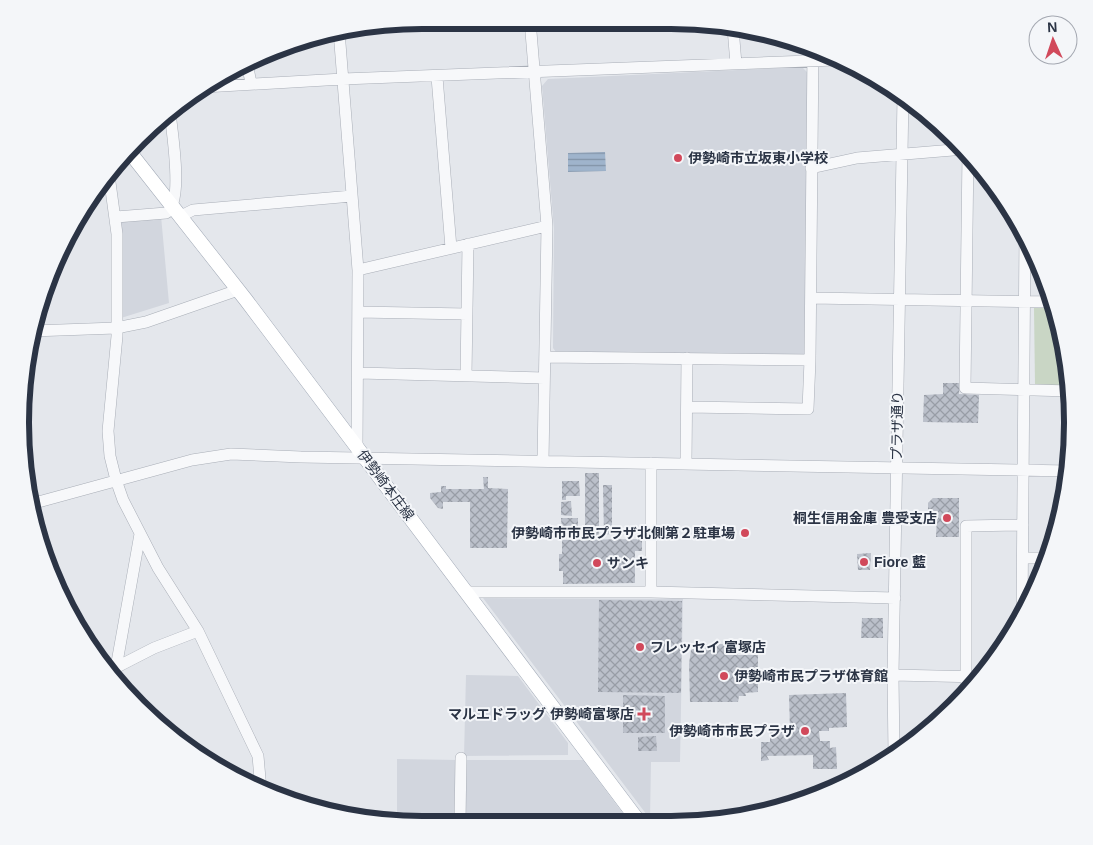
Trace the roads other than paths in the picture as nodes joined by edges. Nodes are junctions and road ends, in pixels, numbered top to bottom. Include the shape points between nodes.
1 (531, 29) edge
2 (733, 34) edge
3 (340, 38) edge
4 (813, 56) edge
5 (825, 60) edge
6 (813, 61) junction
7 (736, 64) junction
8 (248, 69) edge
9 (534, 72) junction
10 (438, 77) junction
11 (343, 79) junction
12 (252, 83) junction
13 (220, 86) edge
14 (903, 105) edge
15 (171, 120) edge
16 (955, 150) edge
17 (902, 154) junction
18 (133, 156) edge
19 (968, 164) edge
20 (811, 168) junction
21 (110, 183) edge
22 (352, 196) junction
23 (177, 211) junction
24 (116, 217) junction
25 (547, 226) junction
26 (468, 244) junction
27 (451, 248) junction
28 (1026, 252) edge
29 (358, 270) junction
30 (238, 290) junction
31 (811, 298) junction
32 (900, 300) junction
33 (966, 301) junction
34 (1024, 302) junction
35 (1045, 302) edge
36 (358, 312) junction
37 (467, 314) junction
38 (116, 328) junction
39 (40, 331) edge
40 (545, 357) junction
41 (688, 358) junction
42 (810, 360) junction
43 (359, 373) junction
44 (466, 376) junction
45 (544, 378) junction
46 (1023, 391) junction
47 (1063, 391) edge
48 (687, 407) junction
49 (360, 452) junction
50 (543, 461) junction
51 (651, 463) junction
52 (686, 463) junction
53 (897, 468) junction
54 (1023, 470) junction
55 (1061, 471) edge
56 (116, 480) junction
57 (37, 502) edge
58 (1023, 525) junction
59 (140, 534) junction
60 (1023, 558) junction
61 (1040, 558) edge
62 (1027, 589) edge
63 (467, 592) junction
64 (651, 592) junction
65 (895, 598) junction
66 (198, 632) junction
67 (114, 666) edge
68 (115, 668) edge
69 (893, 675) junction
70 (966, 676) junction
71 (972, 676) edge
72 (966, 683) edge
73 (894, 747) edge
74 (461, 758) dead end
75 (260, 781) edge
76 (460, 816) edge
77 (635, 816) edge

1 - 9 street
2 - 7 street
3 - 11 street
4 - 6 street
5 - 6 street
6 - 7 street
6 - 20 street
7 - 9 street
8 - 12 street
9 - 10 street
9 - 25 street
10 - 11 street
10 - 27 street
11 - 12 street
11 - 22 street
12 - 13 street
14 - 17 street, プラザ通り
15 - 23 street
16 - 17 street
17 - 20 street via 856,158
17 - 32 street, プラザ通り
18 - 23 main road, 伊勢崎本庄線
19 - 33 street
20 - 31 street
21 - 24 street
22 - 23 street
22 - 29 street
23 - 24 street
23 - 30 main road, 伊勢崎本庄線
24 - 38 street
25 - 26 street
25 - 40 street
26 - 27 street
26 - 37 street
27 - 29 street
28 - 34 street
29 - 36 street
30 - 38 street via 186,310
30 - 49 main road, 伊勢崎本庄線
31 - 32 street
31 - 42 street
32 - 33 street
32 - 53 street, プラザ通り
33 - 34 street
33 - 46 street via 965,388
34 - 35 street
34 - 46 street
36 - 37 street
36 - 43 street
37 - 44 street
38 - 39 street
38 - 56 street via 108,431
40 - 41 street
40 - 45 street
41 - 42 street
41 - 48 street
42 - 48 street via 808,409
43 - 44 street
43 - 49 street
44 - 45 street
45 - 50 street
46 - 47 street
46 - 54 street
48 - 52 street
49 - 50 street
49 - 56 street via 301,458 231,454 192,460
49 - 63 main road, 伊勢崎本庄線
50 - 51 street
51 - 52 street
51 - 64 street
52 - 53 street
53 - 54 street
53 - 65 street, プラザ通り
54 - 55 street
54 - 58 street
56 - 57 street
56 - 59 street
58 - 60 street
58 - 70 street via 966,526
59 - 66 street
59 - 67 street
60 - 61 street
60 - 62 street
63 - 64 street
63 - 77 main road, 伊勢崎本庄線
64 - 65 street
65 - 69 street, プラザ通り
66 - 68 street via 154,648
66 - 75 street via 258,756
69 - 70 street
69 - 73 street, プラザ通り
70 - 71 street
70 - 72 street
74 - 76 street

